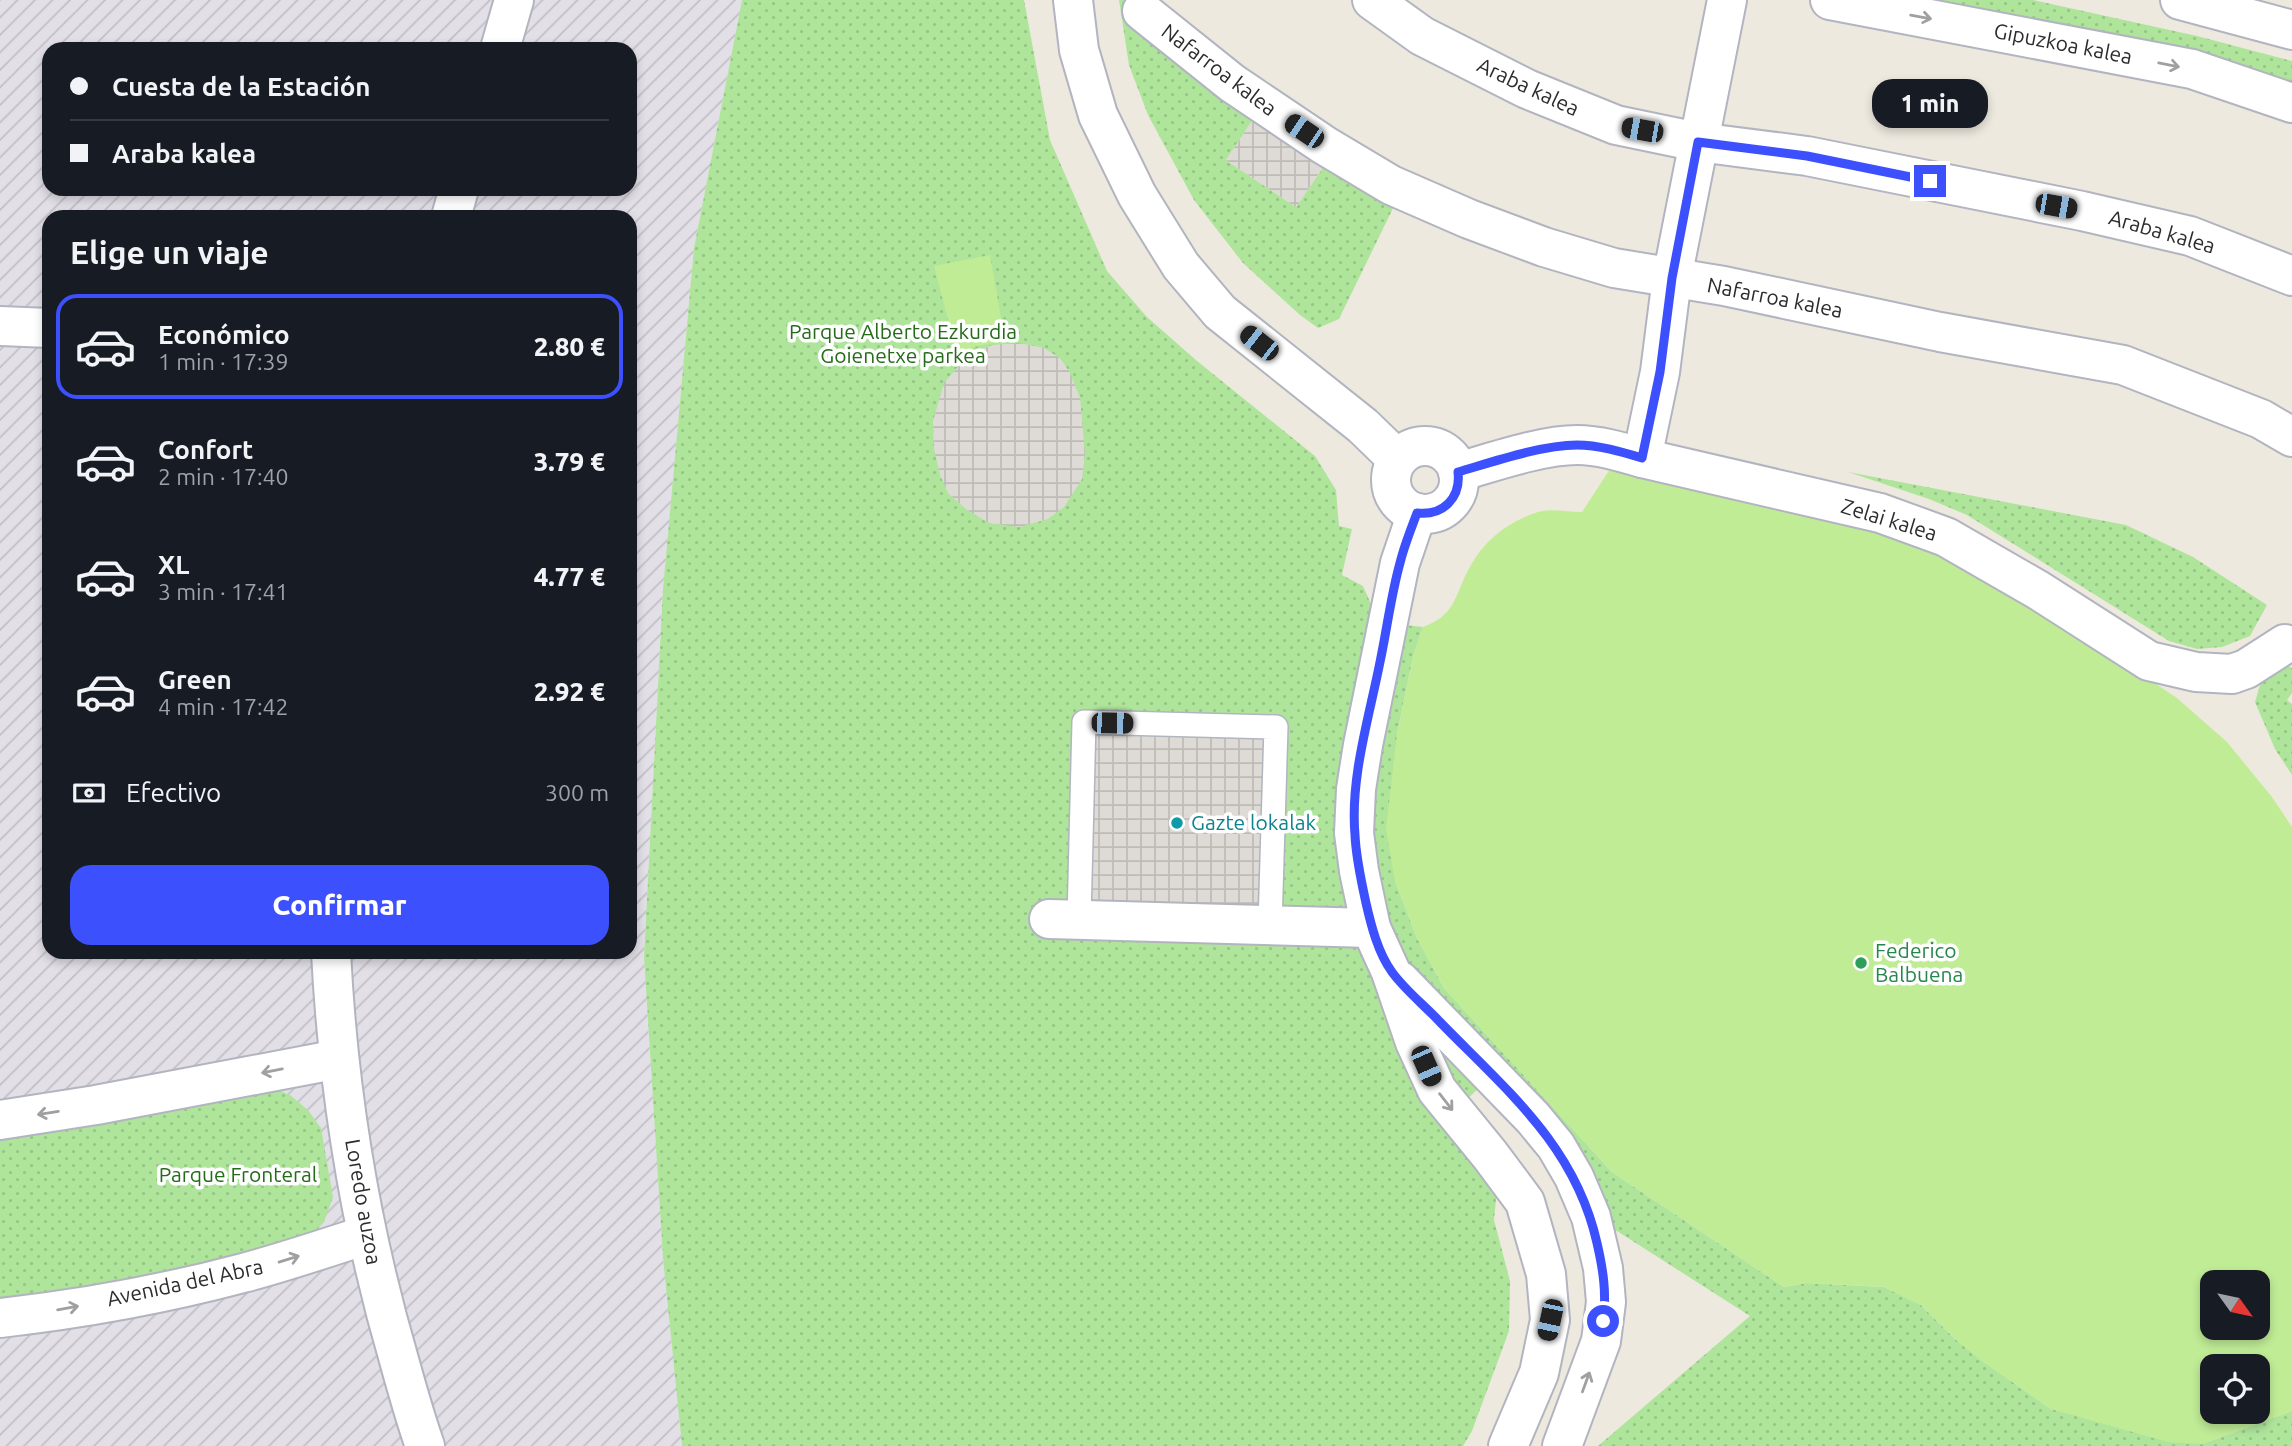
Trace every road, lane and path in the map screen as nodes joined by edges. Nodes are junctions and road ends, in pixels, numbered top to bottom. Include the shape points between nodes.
1 (514, 0) edge
2 (1073, 0) edge
3 (1372, 0) edge
4 (1727, 0) edge
5 (1830, 0) edge
6 (2180, 0) edge
7 (1142, 11) dead end
8 (2292, 30) edge
9 (502, 42) edge
10 (2292, 103) edge
11 (1698, 142) junction
12 (2292, 276) edge
13 (1672, 278) junction
14 (0, 326) edge
15 (42, 328) edge
16 (2292, 437) edge
17 (1642, 458) junction
18 (1397, 459) junction
19 (1458, 472) junction
20 (1417, 513) junction
21 (2290, 641) edge
22 (1064, 919) joint
23 (1270, 925) junction
24 (1371, 928) junction
25 (332, 959) edge
26 (1391, 972) junction
27 (339, 1059) junction
28 (0, 1120) edge
29 (366, 1235) junction
30 (0, 1318) edge
31 (425, 1446) edge
32 (1508, 1446) edge
33 (1562, 1446) edge

1 - 9 street
2 - 18 street via 1079,50 1098,116 1137,195 1181,266 1220,312 1363,426
3 - 11 street, Araba kalea via 1422,36 1527,89 1616,125
4 - 11 street
5 -> 10 street, Gipuzkoa kalea via 2192,69
6 - 8 street
7 - 13 street, Nafarroa kalea via 1232,83 1391,184 1544,247 1614,268
11 - 12 street, Araba kalea via 1807,156 2082,211 2190,236
11 - 13 street
13 - 16 street, Nafarroa kalea via 2123,365 2261,419
13 - 17 street via 1660,372
14 - 15 street
17 - 19 street, Zelai kalea via 1577,445
17 - 21 street, Zelai kalea via 1880,513 1946,537 2150,661 2196,672 2232,674
18 - 19 street via 1426,445 1446,453
18 - 20 street via 1392,469 1393,491 1406,509
19 - 20 street via 1457,489 1449,504 1434,513
20 - 24 street via 1400,563 1356,789 1354,833
22 - 23 street
22 - 23 lane via 1084,722 1276,727
23 - 24 street
24 - 26 street
25 - 27 street, Loredo auzoa
26 -> 32 street via 1437,1090 1525,1202 1546,1274 1550,1320 1539,1373
33 -> 26 street via 1601,1341 1606,1302 1591,1217 1556,1146
27 -> 28 street
27 - 29 street, Loredo auzoa
30 -> 29 street, Avenida del Abra via 171,1290
29 - 31 street, Loredo auzoa

